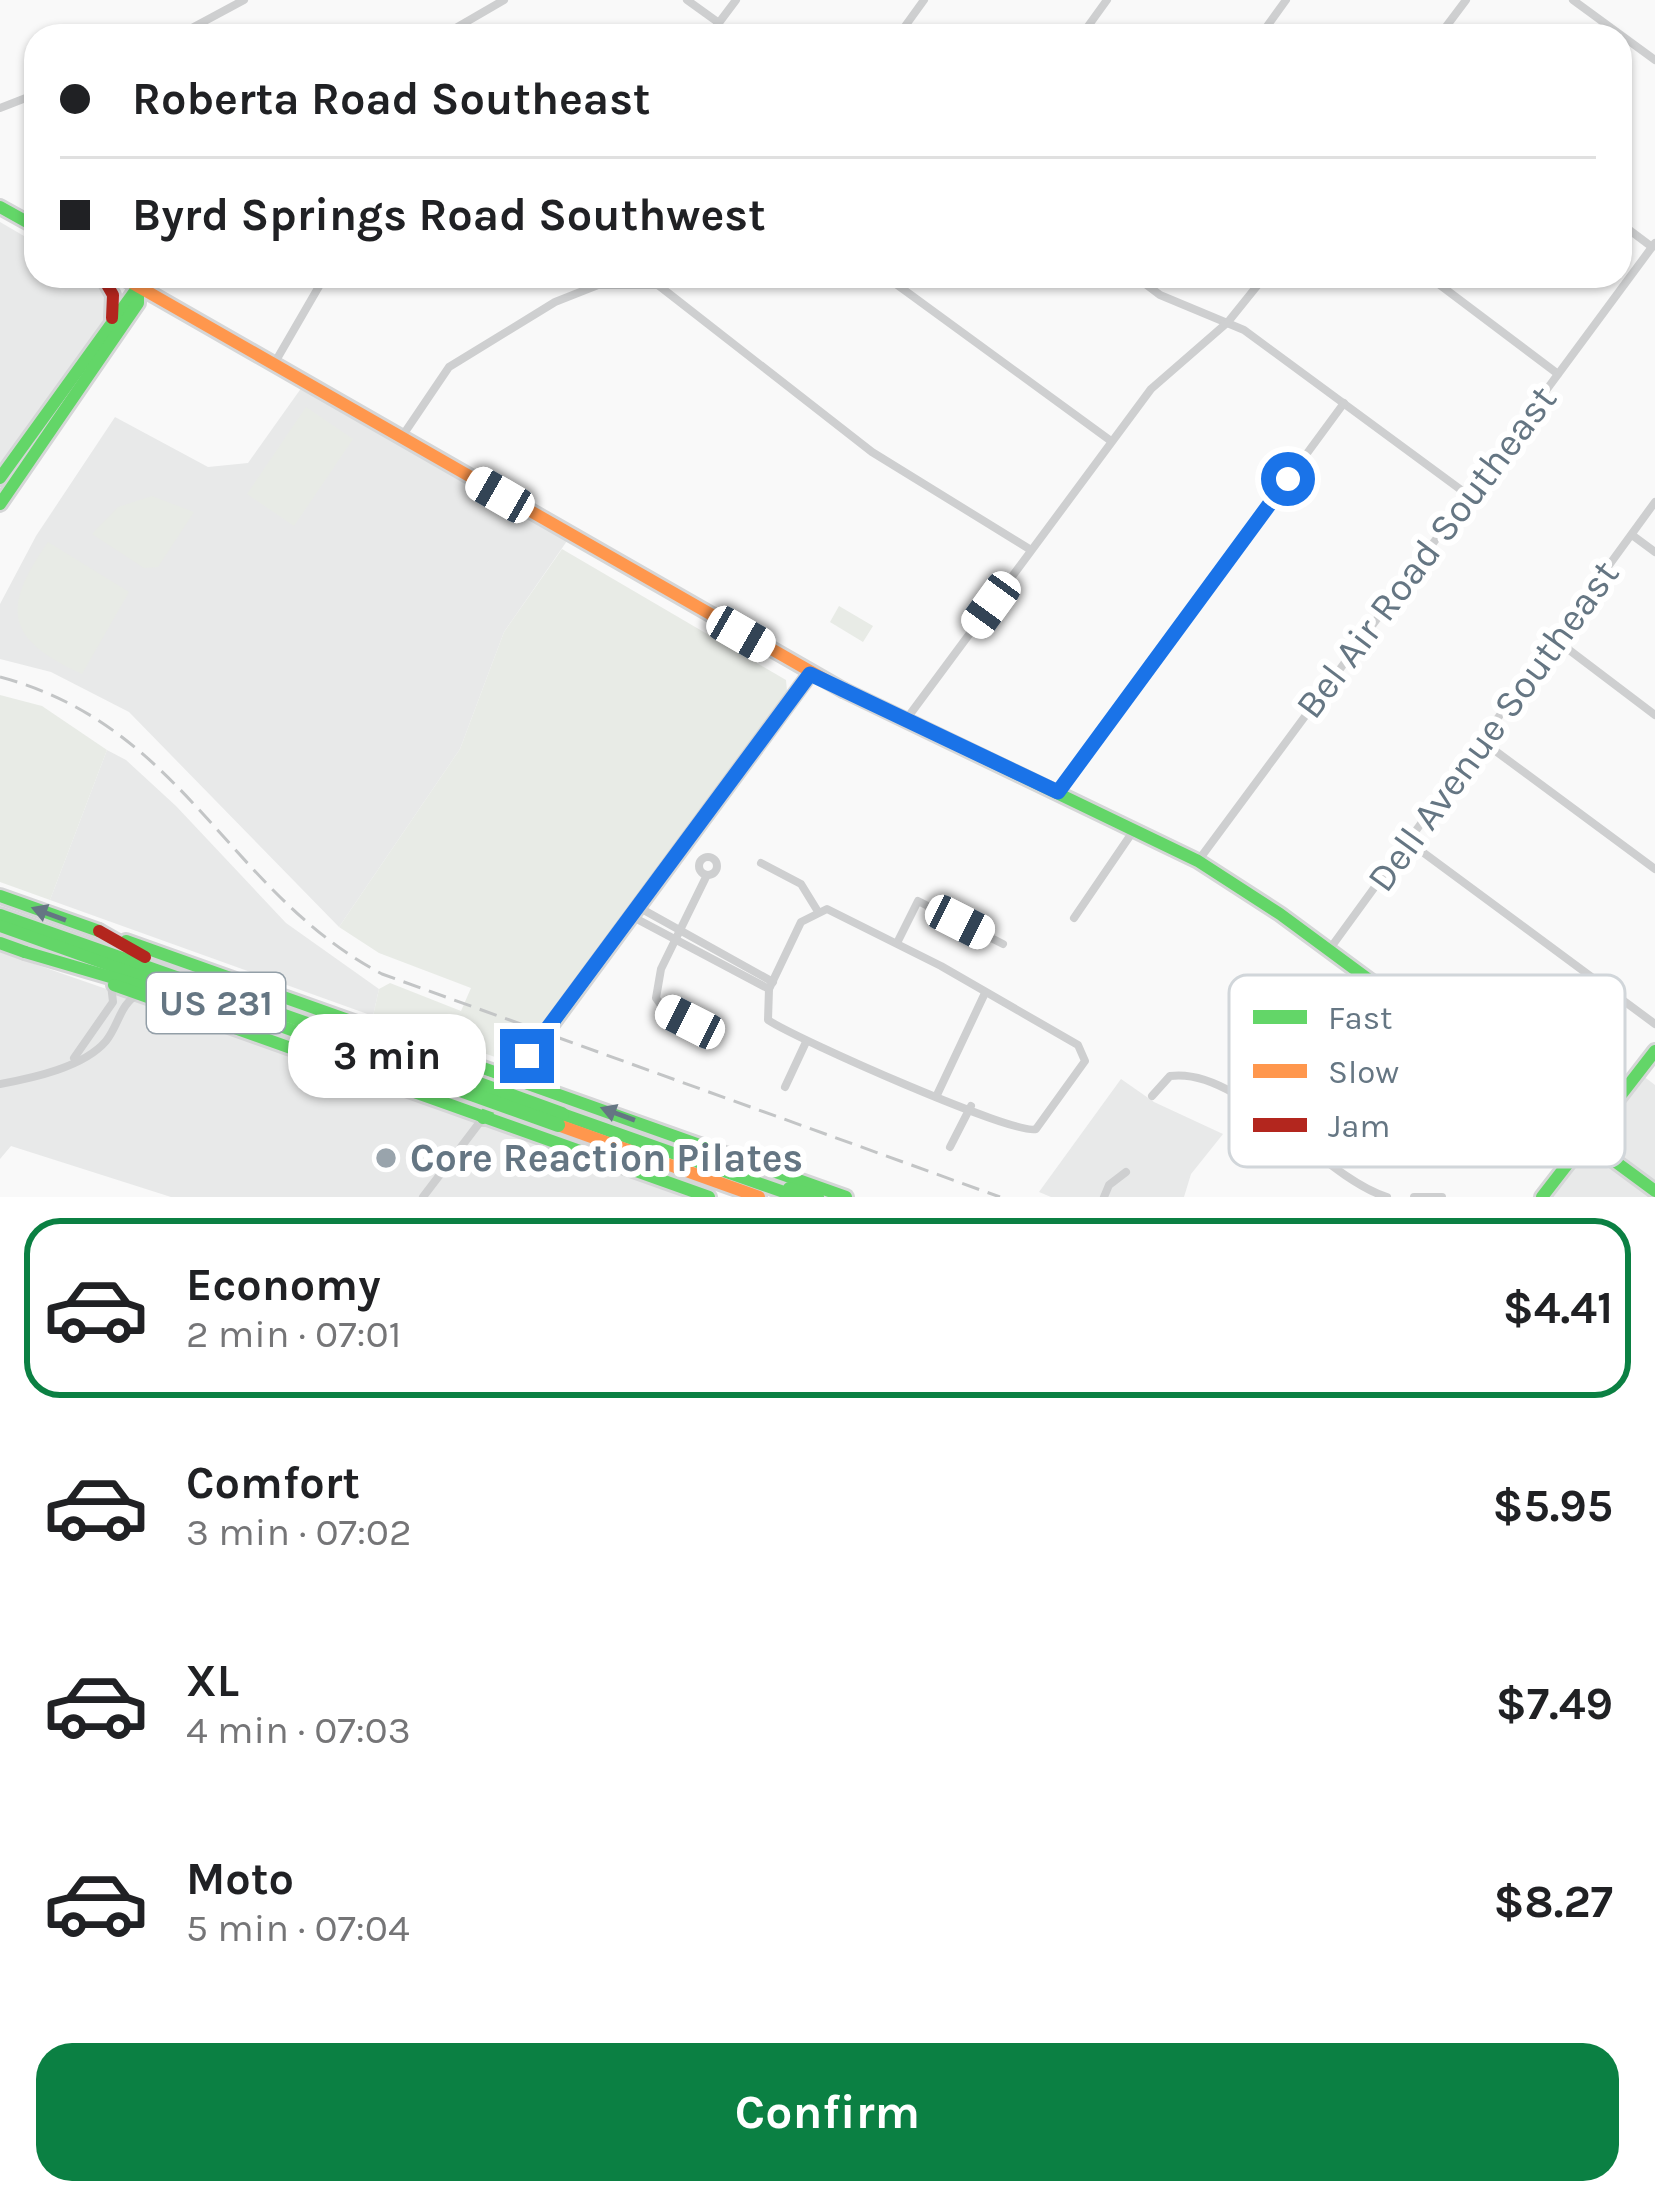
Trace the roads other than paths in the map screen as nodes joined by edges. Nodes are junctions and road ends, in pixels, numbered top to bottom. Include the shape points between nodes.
1 (244, 0) edge
2 (504, 0) edge
3 (687, 0) edge
4 (736, 0) edge
5 (1573, 0) edge
6 (719, 23) joint
7 (199, 24) edge
8 (463, 24) edge
9 (1606, 24) edge
10 (1654, 245) edge
11 (1632, 275) edge
12 (109, 288) edge
13 (137, 288) edge
14 (138, 288) edge
15 (140, 288) edge
16 (319, 288) edge
17 (582, 288) edge
18 (653, 288) edge
19 (901, 288) edge
20 (1151, 288) edge
21 (1255, 288) edge
22 (1444, 288) edge
23 (1622, 288) edge
24 (111, 319) junction
25 (1228, 322) junction
26 (274, 364) junction
27 (1558, 374) junction
28 (1344, 403) junction
29 (401, 438) junction
30 (1111, 441) junction
31 (0, 478) edge
32 (1468, 495) junction
33 (1655, 502) edge
34 (0, 505) edge
35 (1632, 535) junction
36 (1031, 550) junction
37 (1655, 552) edge
38 (1556, 640) junction
39 (810, 674) junction
40 (1655, 715) edge
41 (904, 722) junction
42 (1483, 741) junction
43 (1058, 792) junction
44 (1134, 829) junction
45 (1408, 842) junction
46 (1198, 861) junction
47 (761, 863) dead end
48 (1655, 869) edge
49 (706, 878) dead end
50 (0, 896) edge
51 (817, 910) junction
52 (637, 912) junction
53 (0, 915) edge
54 (1073, 918) dead end
55 (0, 926) edge
56 (99, 931) junction
57 (677, 938) junction
58 (0, 943) edge
59 (897, 943) junction
60 (1003, 944) dead end
61 (1329, 950) junction
62 (25, 952) junction
63 (1363, 975) edge
64 (1588, 975) edge
65 (110, 983) junction
66 (771, 986) junction
67 (985, 993) junction
68 (141, 994) junction
69 (230, 1001) junction
70 (1625, 1002) edge
71 (1655, 1024) edge
72 (717, 1036) dead end
73 (806, 1042) junction
74 (1655, 1051) edge
75 (459, 1058) junction
76 (74, 1059) junction
77 (512, 1076) junction
78 (0, 1084) edge
79 (785, 1087) dead end
80 (1625, 1089) edge
81 (562, 1094) junction
82 (1229, 1095) edge
83 (1153, 1096) dead end
84 (936, 1097) junction
85 (430, 1099) junction
86 (971, 1106) junction
87 (483, 1118) junction
88 (540, 1139) junction
89 (950, 1148) dead end
90 (1336, 1167) edge
91 (1564, 1167) edge
92 (1623, 1167) edge
93 (1126, 1172) dead end
94 (728, 1179) junction
95 (1655, 1191) edge
96 (423, 1197) edge
97 (710, 1197) edge
98 (756, 1197) edge
99 (798, 1197) edge
100 (818, 1197) edge
101 (846, 1197) edge
102 (1105, 1197) edge
103 (1387, 1197) edge
104 (1414, 1197) edge
105 (1442, 1197) edge
106 (1542, 1197) edge

1 - 7 street
2 - 8 street
3 - 6 street
4 - 6 street
5 - 9 street
10 - 11 street, Bel Air Road Southeast
12 - 24 main road
13 - 24 main road
14 - 34 main road via 138,303
15 - 26 main road
16 - 26 street
17 - 29 street via 448,367
18 - 36 street via 670,293 872,452
19 - 30 street
20 - 25 street
21 - 25 street
22 - 27 street
23 - 27 street, Bel Air Road Southeast
24 - 31 main road
25 - 28 street
25 - 30 street via 1150,389
26 - 29 main road
27 - 32 street, Bel Air Road Southeast
28 - 32 street
28 - 43 street
29 - 39 main road
30 - 36 street
32 - 46 street, Bel Air Road Southeast
33 - 35 street, Dell Avenue Southeast
35 - 37 street
35 - 38 street, Dell Avenue Southeast
36 - 41 street
38 - 40 street
38 - 42 street, Dell Avenue Southeast
39 - 41 main road
39 - 52 main road
41 - 43 main road
42 - 45 street, Dell Avenue Southeast
42 - 48 street
43 - 44 main road
44 - 46 main road
44 - 54 street
45 - 61 street, Dell Avenue Southeast
45 - 64 street
46 - 61 main road
47 - 51 street via 801,884
49 - 57 street
56 -> 50 main road
51 - 59 street
51 - 66 street via 800,922
52 - 57 street
52 - 77 main road
53 - 69 main road, US 231
55 - 69 main road, US 231
56 - 69 main road
56 - 75 main road
57 - 66 street
57 - 72 street via 656,998
58 - 62 main road
59 - 60 street via 918,901
59 - 67 street
61 - 63 main road
62 - 65 main road
62 - 69 main road via 207,1006
65 - 68 main road
65 - 76 street via 113,1002
66 - 73 street via 764,1014
67 - 84 street
67 - 86 street via 1078,1045 1084,1061 1030,1133
68 - 76 street via 129,999 99,1048
68 - 85 main road
69 - 94 main road, US 231, bridge
70 - 71 street
73 - 79 street
73 - 84 street
74 - 80 main road
75 - 77 main road
75 - 85 main road via 454,1088
76 - 78 street
77 - 81 main road
77 - 87 main road
81 - 88 main road via 547,1097 538,1111
101 -> 81 main road
82 - 83 street via 1198,1078 1170,1076
84 - 86 street
85 - 87 main road
86 - 89 street
87 - 88 main road
87 - 96 street
88 - 97 main road
90 - 103 street
91 - 106 main road
92 - 95 main road
93 - 102 street
94 - 98 main road
94 - 99 main road
94 - 100 main road
104 - 105 street

